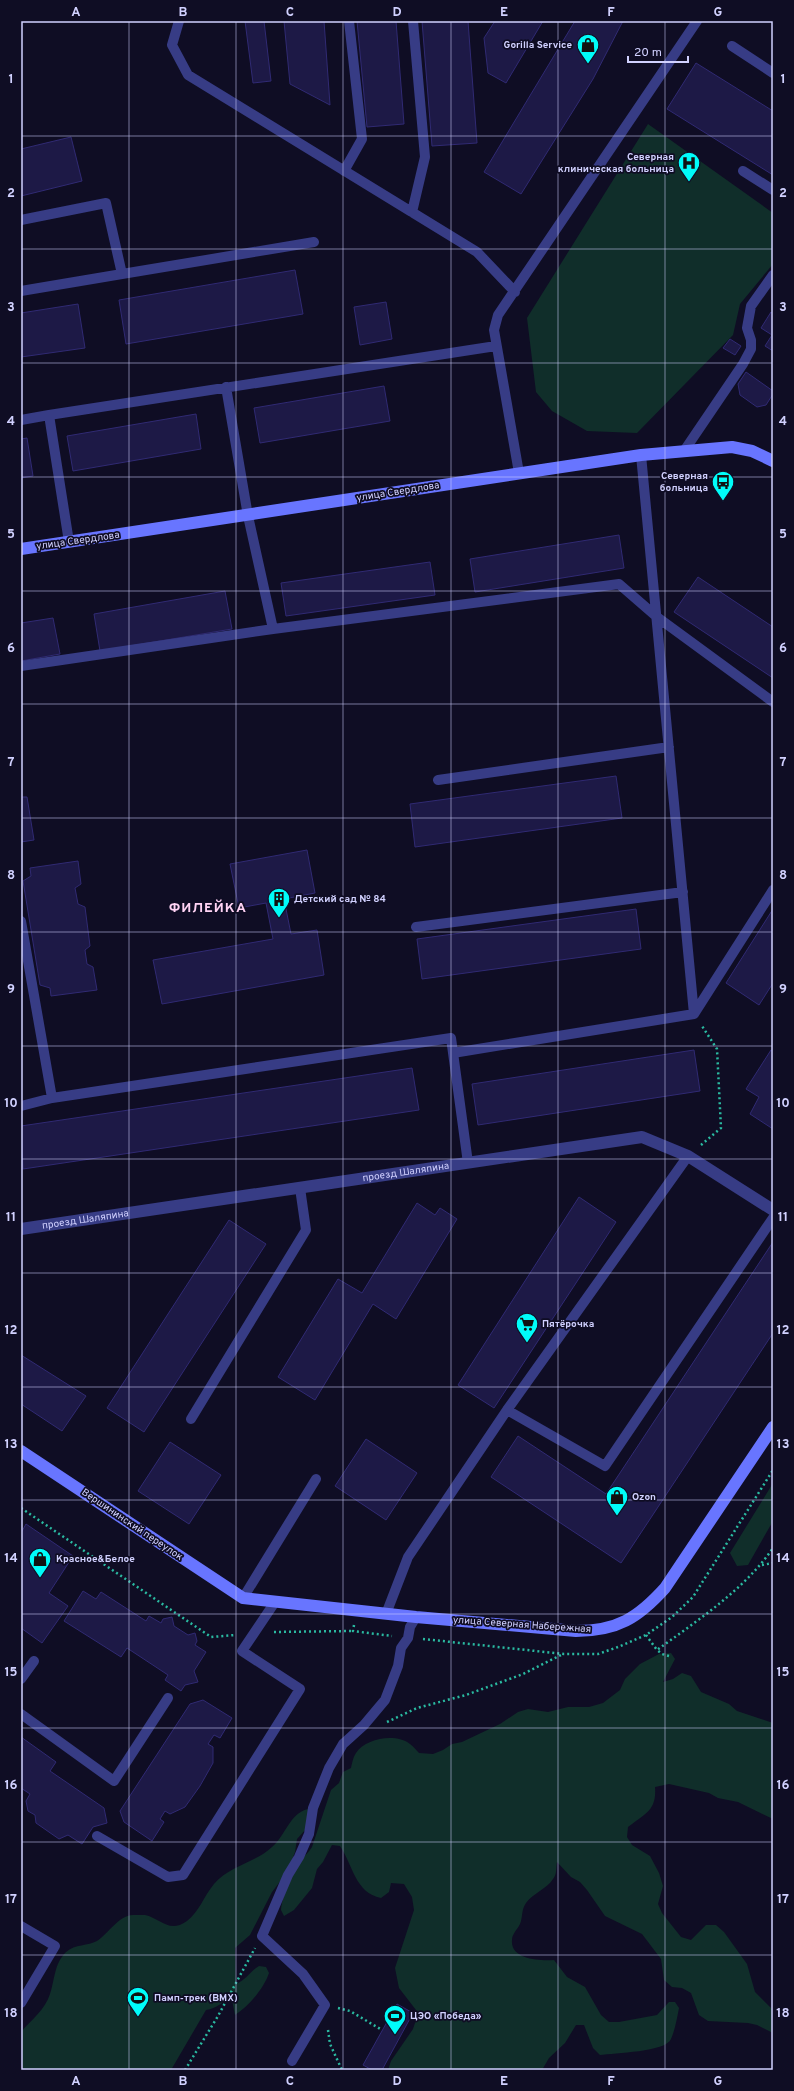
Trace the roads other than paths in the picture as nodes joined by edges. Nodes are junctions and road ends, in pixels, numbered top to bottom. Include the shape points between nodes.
1 (179, 21) edge
2 (349, 21) edge
3 (413, 21) edge
4 (697, 21) edge
5 (732, 46) dead end
6 (773, 73) edge
7 (344, 171) junction
8 (743, 171) dead end
9 (773, 190) edge
10 (412, 212) junction
11 (21, 220) edge
12 (314, 242) dead end
13 (122, 274) junction
14 (773, 275) edge
15 (21, 291) edge
16 (515, 292) junction
17 (496, 346) junction
18 (226, 388) junction
19 (49, 414) junction
20 (21, 420) edge
21 (684, 451) junction
22 (641, 455) junction
23 (773, 461) edge
24 (519, 473) junction
25 (248, 516) junction
26 (69, 542) junction
27 (21, 549) edge
28 (657, 617) junction
29 (272, 629) junction
30 (21, 666) edge
31 (773, 702) edge
32 (669, 747) junction
33 (438, 780) dead end
34 (773, 890) edge
35 (683, 892) junction
36 (21, 921) edge
37 (416, 927) dead end
38 (694, 1014) junction
39 (453, 1053) junction
40 (52, 1098) junction
41 (21, 1106) edge
42 (688, 1156) junction
43 (468, 1163) junction
44 (300, 1188) junction
45 (773, 1210) edge
46 (773, 1218) edge
47 (21, 1229) edge
48 (507, 1410) junction
49 (190, 1419) dead end
50 (773, 1427) edge
51 (21, 1451) edge
52 (316, 1479) dead end
53 (243, 1598) junction
54 (275, 1602) junction
55 (386, 1614) junction
56 (416, 1617) junction
57 (34, 1661) dead end
58 (21, 1679) edge
59 (168, 1698) dead end
60 (21, 1714) edge
61 (97, 1836) dead end
62 (21, 1926) edge
63 (21, 2003) edge
64 (292, 2061) dead end

1 - 7 lane via 172,45 188,75
2 - 7 lane via 362,140
3 - 10 lane via 425,157
4 - 16 lane
5 - 6 lane
7 - 10 lane
8 - 9 lane
10 - 16 lane via 477,252
11 - 13 lane via 106,203
12 - 13 lane
13 - 15 lane
14 - 21 lane via 751,306 747,328 751,349
16 - 17 lane via 498,315 494,330
17 - 18 lane
17 - 24 lane
18 - 19 lane
18 - 25 lane
19 - 20 lane
19 - 26 lane
21 - 22 street, улица Свердлова
21 - 23 street, улица Свердлова via 732,447 752,451
22 - 24 street, улица Свердлова
22 - 28 lane
24 - 25 street, улица Свердлова
25 - 26 street, улица Свердлова
25 - 29 lane
26 - 27 street, улица Свердлова
28 - 29 lane via 619,584
28 - 31 lane
28 - 32 lane
29 - 30 lane
32 - 33 lane
32 - 35 lane
34 - 38 lane
35 - 37 lane
35 - 38 lane
36 - 40 lane
38 - 39 lane
39 - 40 lane via 451,1038
39 - 43 lane
40 - 41 lane
42 - 43 street, проезд Шаляпина via 642,1137
42 - 45 street, проезд Шаляпина
42 - 48 lane
43 - 44 street, проезд Шаляпина
44 - 47 street, проезд Шаляпина
44 - 49 lane via 306,1230
46 - 48 lane via 605,1466
48 - 55 lane via 408,1557
50 - 56 street, улица Северная Набережная via 674,1577 654,1600 620,1625 576,1632
51 - 53 street, Вершининский переулок
52 - 53 lane
53 - 54 street, улица Северная Набережная
54 - 55 street, улица Северная Набережная
54 - 61 lane via 242,1650 300,1689 183,1875 168,1877
55 - 56 street, улица Северная Набережная
56 - 64 lane via 401,1648 398,1666 385,1700 364,1725 343,1744 329,1768 314,1808 309,1834 262,1936 303,1974 325,2005
57 - 58 lane
59 - 60 lane via 114,1781
62 - 63 lane via 55,1946

